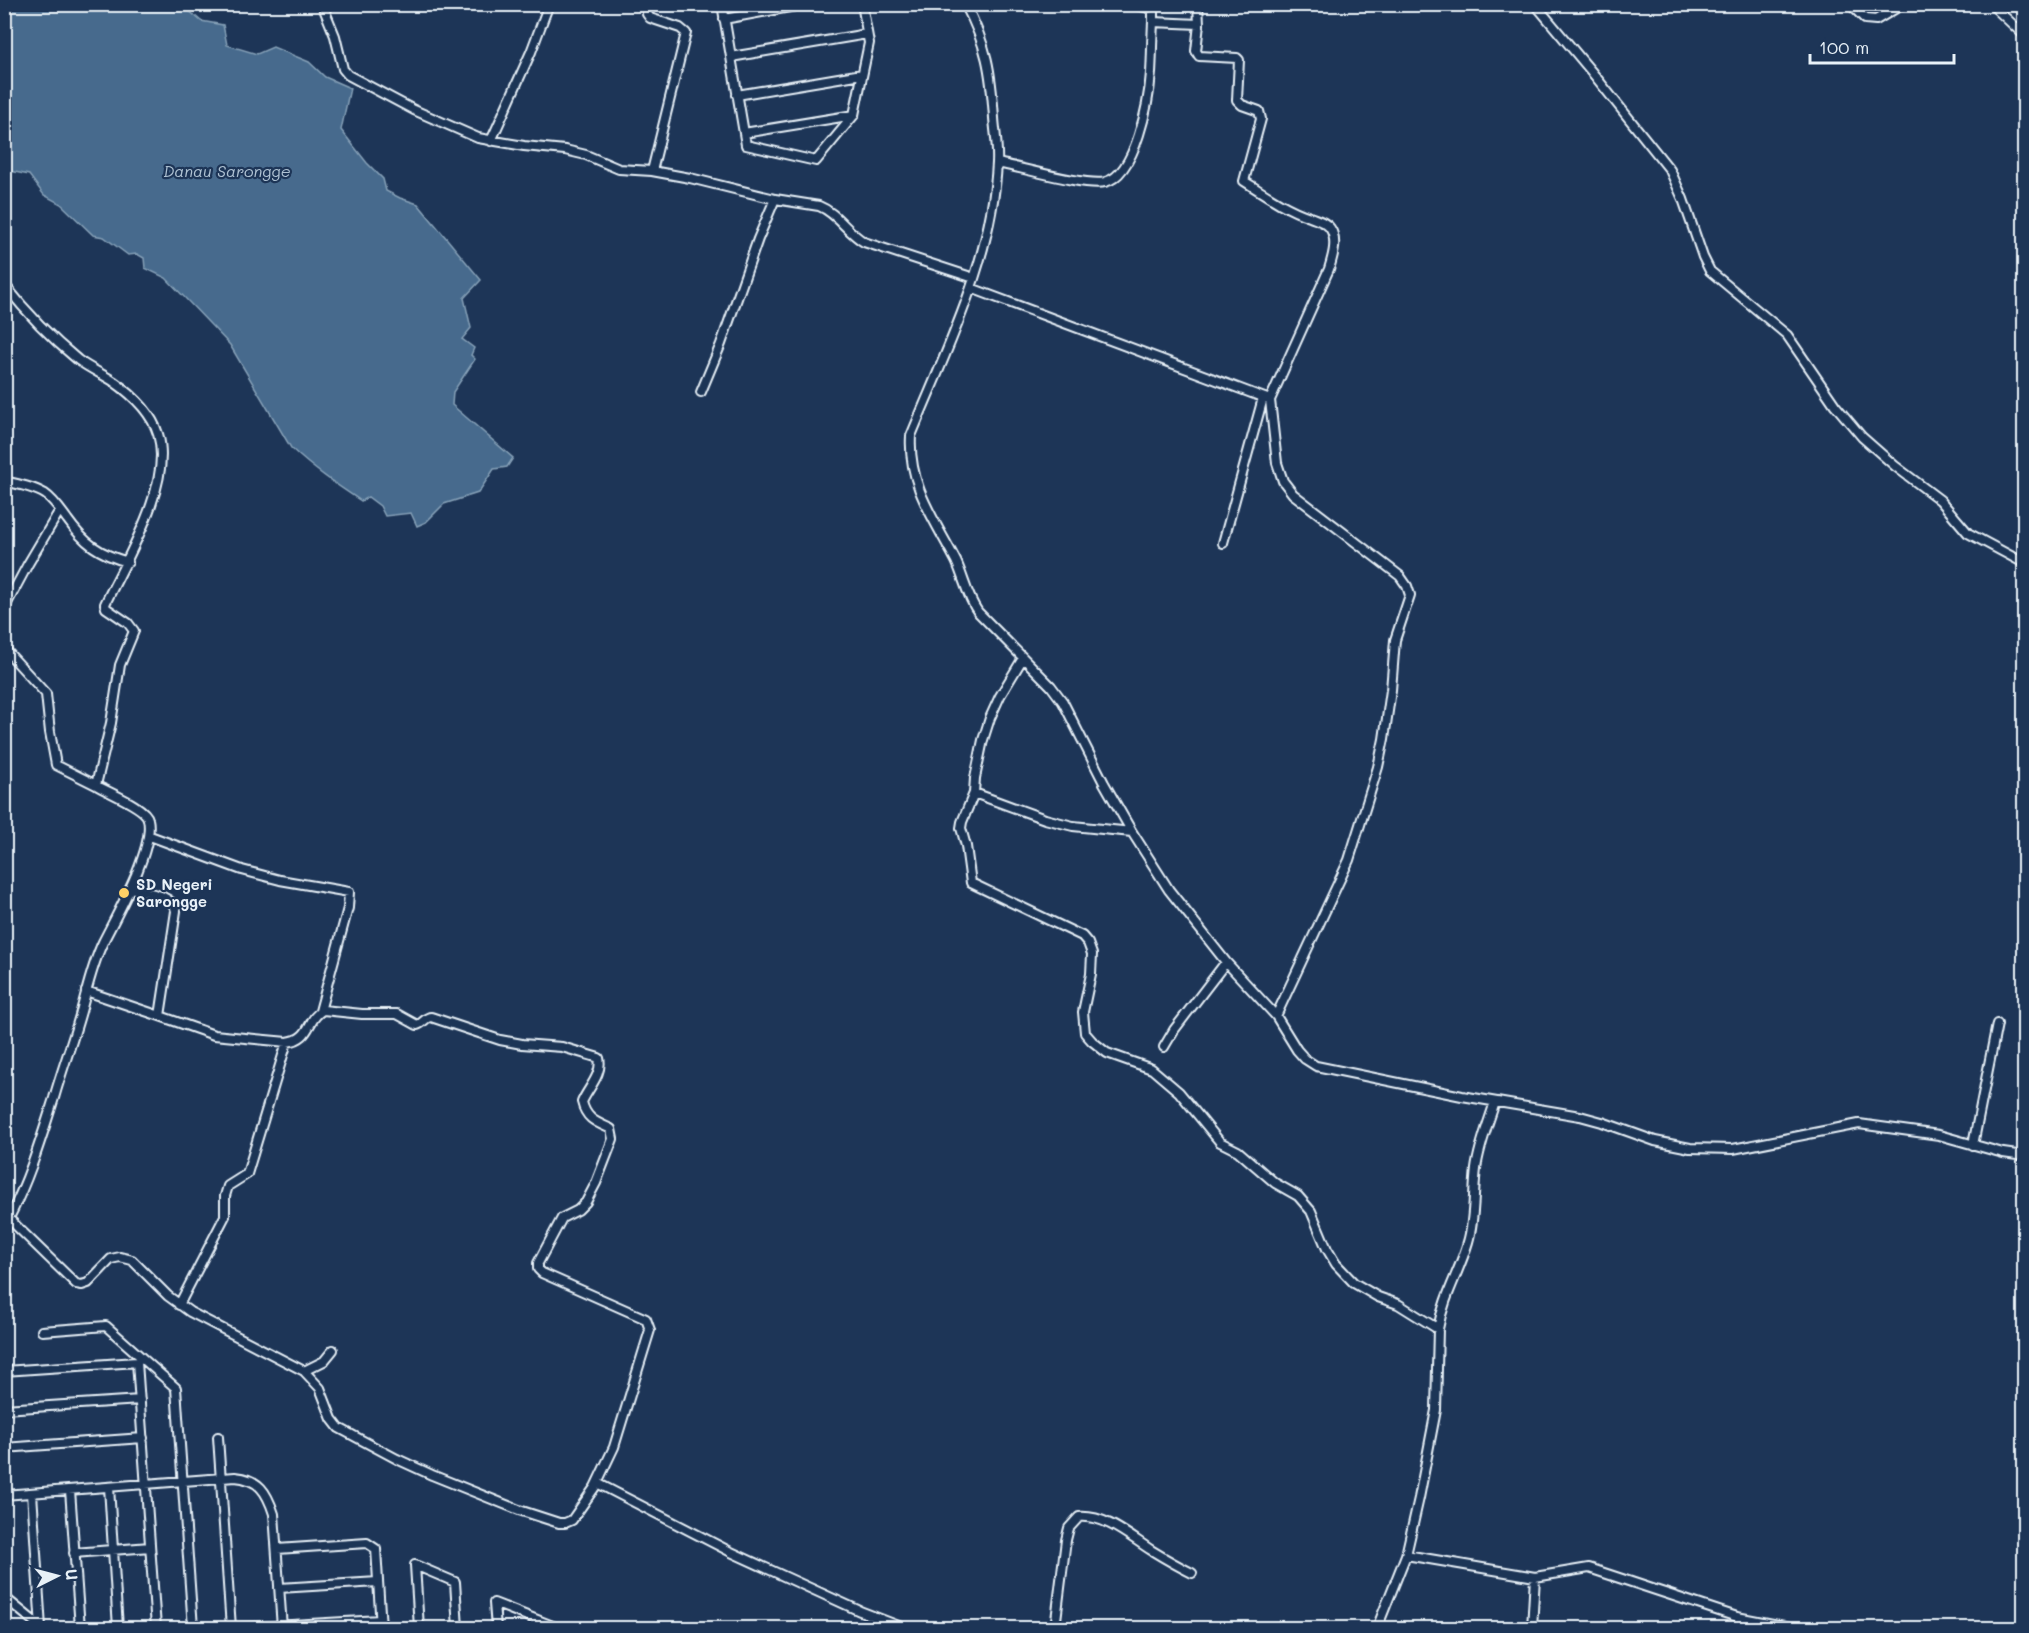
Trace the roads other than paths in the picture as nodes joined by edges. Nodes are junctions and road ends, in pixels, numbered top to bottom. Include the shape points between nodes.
1 (322, 4) edge
2 (549, 4) edge
3 (647, 4) edge
4 (722, 4) edge
5 (807, 4) edge
6 (862, 4) edge
7 (965, 4) edge
8 (1132, 4) edge
9 (1198, 4) edge
10 (1535, 4) edge
11 (1850, 4) edge
12 (1903, 4) edge
13 (1991, 4) edge
14 (724, 19) junction
15 (1153, 22) junction
16 (1199, 24) junction
17 (867, 34) junction
18 (2025, 34) edge
19 (731, 57) junction
20 (862, 74) junction
21 (737, 95) junction
22 (854, 114) junction
23 (744, 134) junction
24 (491, 141) junction
25 (997, 163) junction
26 (652, 171) junction
27 (775, 199) junction
28 (974, 278) junction
29 (4, 284) edge
30 (971, 288) junction
31 (701, 392) dead end
32 (1266, 399) junction
33 (4, 481) edge
34 (60, 510) junction
35 (1223, 543) dead end
36 (128, 562) junction
37 (2025, 563) edge
38 (4, 609) edge
39 (4, 648) edge
40 (1023, 658) junction
41 (96, 785) junction
42 (974, 793) junction
43 (1132, 832) junction
44 (150, 836) junction
45 (130, 888) junction
46 (1226, 962) junction
47 (86, 991) junction
48 (320, 1011) junction
49 (1275, 1016) junction
50 (160, 1017) junction
51 (1997, 1024) dead end
52 (287, 1042) junction
53 (1164, 1047) dead end
54 (1495, 1102) junction
55 (1973, 1145) junction
56 (2025, 1156) edge
57 (7, 1216) edge
58 (179, 1305) junction
59 (1438, 1329) junction
60 (42, 1331) dead end
61 (333, 1350) dead end
62 (4, 1371) edge
63 (304, 1371) junction
64 (140, 1400) junction
65 (4, 1410) edge
66 (218, 1437) dead end
67 (143, 1438) junction
68 (4, 1448) edge
69 (221, 1478) junction
70 (182, 1481) junction
71 (597, 1483) junction
72 (146, 1484) junction
73 (109, 1487) junction
74 (70, 1490) junction
75 (32, 1493) junction
76 (4, 1495) edge
77 (150, 1547) junction
78 (277, 1549) junction
79 (113, 1550) junction
80 (74, 1553) junction
81 (1406, 1555) junction
82 (1192, 1573) dead end
83 (1535, 1577) junction
84 (378, 1581) junction
85 (279, 1588) junction
86 (4, 1597) edge
87 (535, 1619) junction
88 (381, 1624) edge
89 (282, 1627) edge
90 (41, 1628) edge
91 (80, 1629) edge
92 (118, 1629) edge
93 (193, 1629) edge
94 (231, 1629) edge
95 (236, 1629) edge
96 (419, 1629) edge
97 (458, 1629) edge
98 (496, 1629) edge
99 (535, 1629) edge
100 (558, 1629) edge
101 (904, 1629) edge
102 (1055, 1629) edge
103 (1377, 1629) edge
104 (1532, 1629) edge
105 (1795, 1629) edge

1 - 24 street via 348,75 414,110
2 - 24 street
3 - 26 street via 650,18 686,33
4 - 14 street
5 - 14 street
6 - 17 street
7 - 25 street via 979,30 988,60
8 - 15 street via 1153,9
9 - 16 street
10 - 37 street via 1670,170 1710,271 1786,335 1862,438 1940,500 1968,532
11 - 12 street via 1865,19 1876,20
13 - 18 street
14 - 19 street
15 - 16 street
15 - 25 street via 1151,75 1140,130 1127,164 1116,177 1105,183 1081,181
16 - 32 street via 1199,56 1237,58 1237,100 1261,115 1244,181 1278,203 1322,221 1333,234 1329,269
17 - 19 street
17 - 20 street via 869,44
19 - 21 street
20 - 21 street
20 - 22 street
21 - 23 street
22 - 23 street
22 - 23 street via 816,161 746,145
24 - 26 street via 565,150 619,169
25 - 28 street via 989,223
26 - 27 street
27 - 28 street via 826,208 864,242
27 - 31 street
28 - 30 street
29 - 36 street via 79,361 121,388 153,420 160,441 160,472
30 - 32 street
30 - 40 street via 911,436 911,447 922,499 957,563 972,604
32 - 35 street
32 - 49 street via 1276,463 1283,481 1293,494 1400,576 1410,595 1395,640 1380,758 1349,860
33 - 34 street via 47,495
34 - 36 street via 92,547
34 - 38 street
36 - 41 street via 105,604 134,631 120,664
39 - 41 street via 46,694 56,765
40 - 42 street via 990,718
40 - 43 street via 1063,702
41 - 44 street via 145,812
42 - 43 street via 1072,826
42 - 59 street via 961,828 971,883 1082,936 1088,943 1092,954 1083,1012 1085,1034 1107,1053 1152,1070 1179,1092 1220,1142 1238,1151 1275,1184 1298,1196 1311,1211 1336,1264 1354,1282
43 - 46 street via 1169,890
44 - 45 street
44 - 48 street via 242,870 349,892
45 - 47 street via 102,945
45 - 50 street via 175,905
46 - 49 street
46 - 53 street
47 - 50 street
47 - 57 street via 36,1157
48 - 52 street via 304,1035
48 - 71 street via 397,1014 417,1025 431,1017 500,1040 562,1047 599,1058 595,1080 582,1102 584,1113 611,1129 613,1139 586,1202 562,1218 538,1263 542,1274 646,1319 650,1330 614,1447
49 - 54 street via 1297,1050 1316,1066
50 - 52 street via 214,1035
51 - 55 street
52 - 58 street via 247,1174 228,1186 225,1216
54 - 55 street via 1580,1116 1655,1141 1690,1148 1733,1149 1859,1124 1939,1135
54 - 59 street via 1476,1167 1469,1241 1445,1299
55 - 56 street
57 - 58 street via 76,1284 88,1283 111,1259 126,1258
58 - 63 street
59 - 81 street via 1436,1410
60 - 70 street via 106,1326 176,1388
61 - 63 street via 324,1361
62 - 64 street via 137,1362
63 - 71 street via 320,1388 339,1428 405,1463 519,1510 565,1523
64 - 65 street
64 - 67 street
66 - 69 street
67 - 68 street
67 - 72 street
69 - 70 street
69 - 78 street via 248,1478 261,1487 274,1514
69 - 94 street
70 - 72 street
70 - 93 street
71 - 101 street via 730,1552
72 - 73 street
72 - 77 street
72 - 77 street via 156,1629
73 - 74 street
73 - 79 street
74 - 75 street
74 - 80 street
75 - 76 street
75 - 90 street
77 - 79 street
78 - 84 street via 367,1542 376,1549
78 - 85 street
79 - 80 street
79 - 92 street
80 - 91 street
81 - 83 street
81 - 103 street
82 - 102 street via 1113,1525 1079,1516 1069,1528 1066,1540
83 - 104 street
83 - 105 street via 1589,1568 1737,1617
84 - 85 street
84 - 88 street
85 - 89 street
86 - 90 street
87 - 98 street via 494,1603
87 - 99 street
87 - 100 street
88 - 89 street
89 - 95 street
96 - 97 street via 414,1565 455,1582

